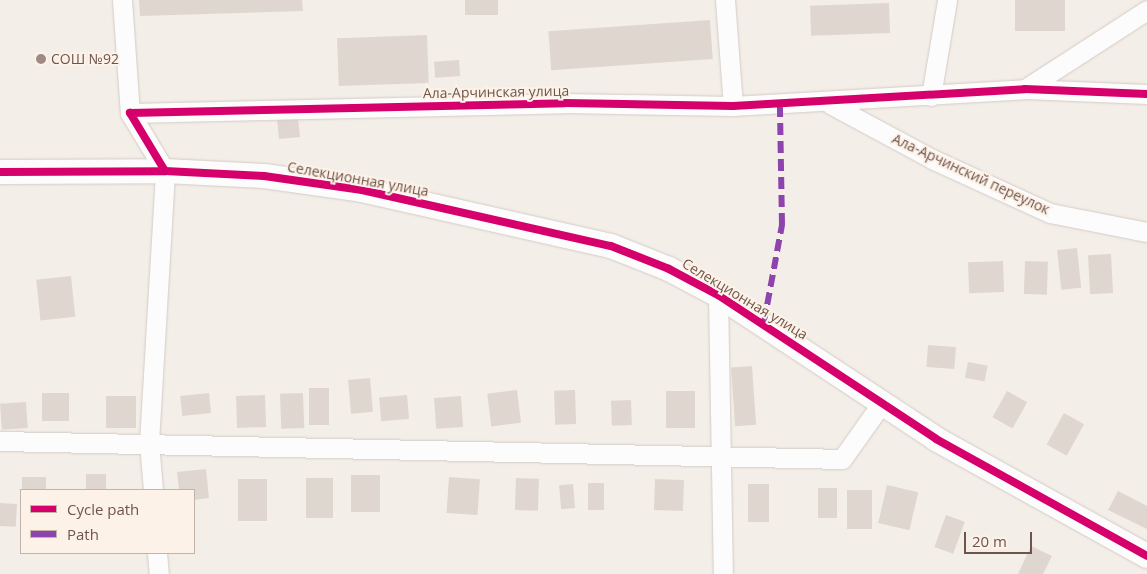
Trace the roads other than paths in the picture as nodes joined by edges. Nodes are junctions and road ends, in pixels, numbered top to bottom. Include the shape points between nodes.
1 (122, 0) edge
2 (725, 0) edge
3 (947, 0) edge
4 (1147, 10) edge
5 (1025, 89) junction
6 (1147, 94) edge
7 (931, 96) junction
8 (830, 104) junction
9 (733, 106) junction
10 (130, 113) junction
11 (165, 171) junction
12 (0, 172) edge
13 (1147, 232) edge
14 (718, 295) junction
15 (882, 403) junction
16 (0, 441) edge
17 (149, 442) junction
18 (722, 457) junction
19 (153, 489) edge
20 (157, 554) edge
21 (1147, 556) edge
22 (159, 574) edge
23 (723, 574) edge

1 - 10 street
2 - 9 street
3 - 7 street
4 - 5 street
5 - 6 street, Ала-Арчинская улица
5 - 7 street, Ала-Арчинская улица
7 - 8 street, Ала-Арчинская улица
8 - 9 street, Ала-Арчинская улица
8 - 13 street, Ала-Арчинский переулок via 932,159 1050,213
9 - 10 street, Ала-Арчинская улица via 565,103
10 - 11 street
11 - 12 street, Селекционная улица
11 - 14 street, Селекционная улица via 264,176 362,190 475,214 610,246 669,268
11 - 17 street
14 - 15 street, Селекционная улица
14 - 18 street
15 - 18 street via 842,459
15 - 21 street, Селекционная улица via 936,439
16 - 17 street
17 - 18 street
17 - 19 street
18 - 23 street
20 - 22 street

